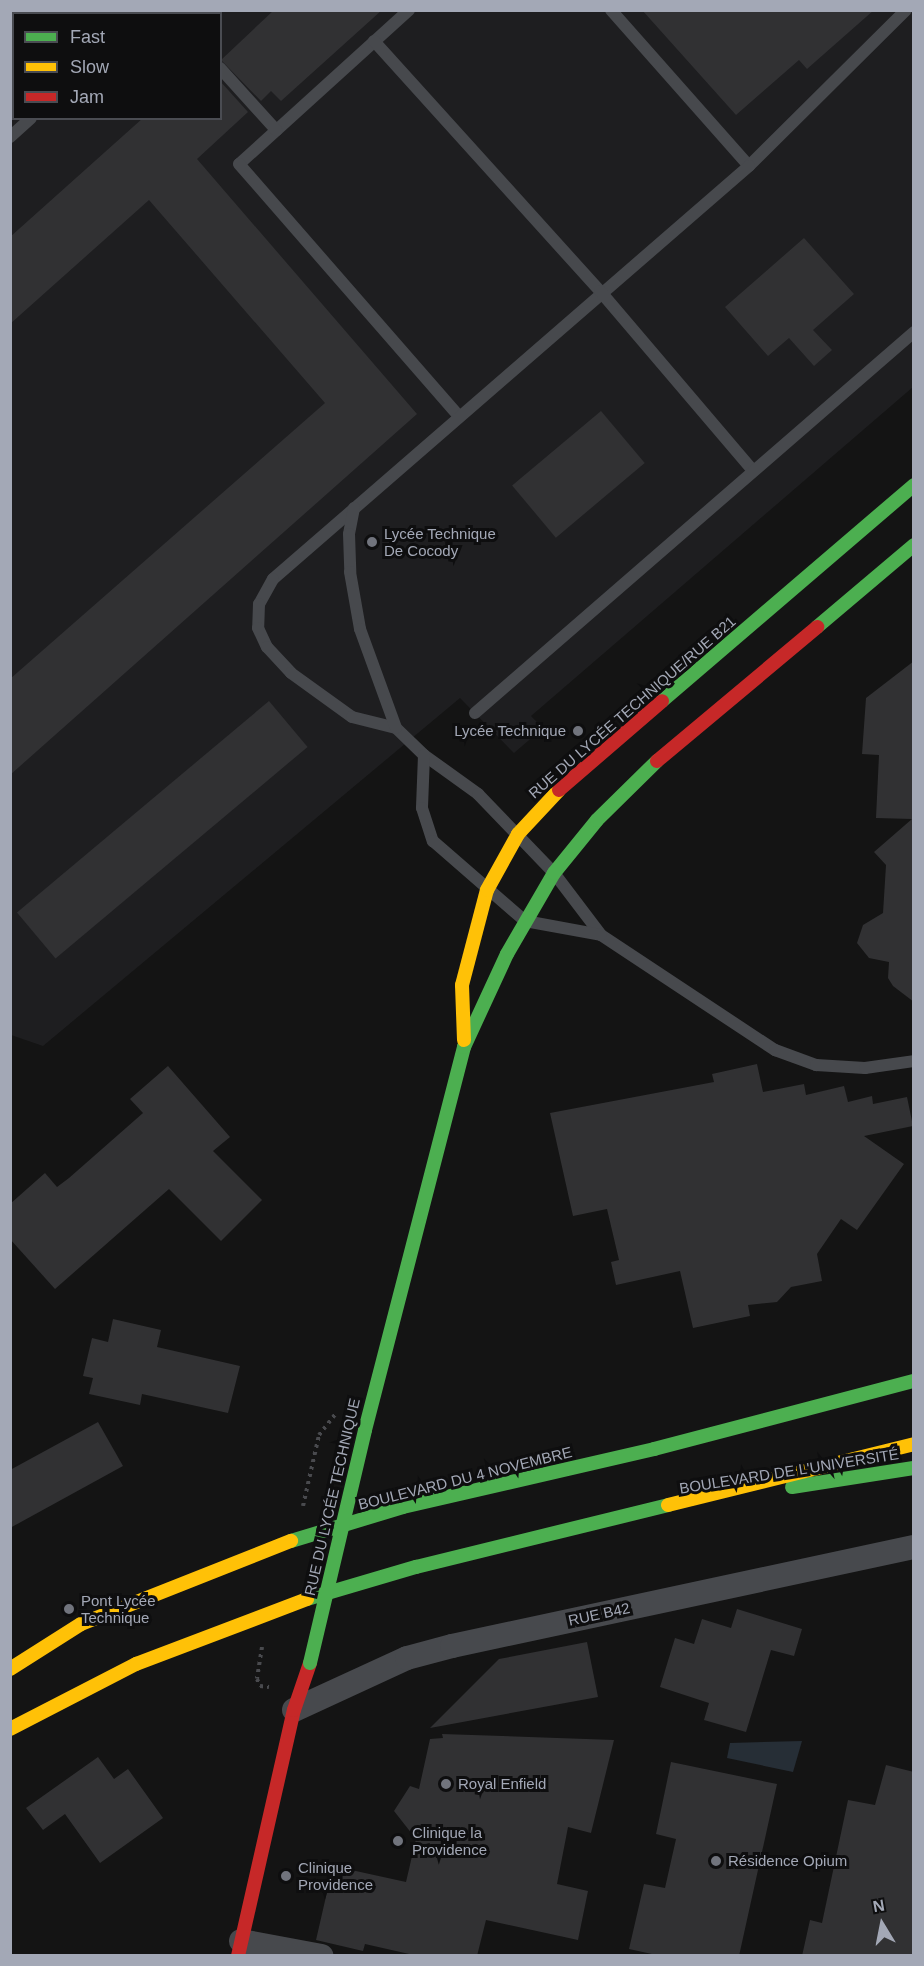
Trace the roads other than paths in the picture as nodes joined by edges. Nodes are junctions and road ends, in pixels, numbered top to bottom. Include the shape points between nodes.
1 (409, 10) edge
2 (611, 10) edge
3 (906, 10) edge
4 (374, 41) junction
5 (222, 70) edge
6 (29, 120) edge
7 (276, 130) junction
8 (10, 137) edge
9 (748, 166) junction
10 (600, 291) junction
11 (914, 332) edge
12 (458, 415) junction
13 (753, 471) junction
14 (914, 485) edge
15 (354, 508) junction
16 (914, 545) edge
17 (475, 713) dead end
18 (396, 728) junction
19 (424, 755) junction
20 (518, 834) junction
21 (554, 873) junction
22 (487, 890) junction
23 (525, 921) junction
24 (602, 935) junction
25 (464, 1047) junction
26 (914, 1061) edge
27 (914, 1381) edge
28 (914, 1444) edge
29 (914, 1468) edge
30 (669, 1507) junction
31 (914, 1547) edge
32 (10, 1669) edge
33 (294, 1710) junction
34 (10, 1729) edge
35 (240, 1948) edge
36 (322, 1956) edge

1 - 4 lane
2 - 9 lane
3 - 9 lane
4 - 7 lane
4 - 10 lane
5 - 7 lane
6 - 8 lane
7 - 12 lane via 239,164
9 - 10 lane
10 - 12 lane
10 - 13 lane
11 - 13 lane
12 - 15 lane
13 - 17 lane
14 - 20 street, RUE DU LYCÉE TECHNIQUE/RUE B21 via 555,793
15 - 18 lane via 349,534 350,572 360,628
15 - 18 lane via 273,579 259,604 258,628 267,648 291,673 352,717
16 - 21 street via 643,773 597,820
18 - 19 lane
19 - 20 lane via 478,794
19 - 22 lane via 422,808 433,841
20 - 21 lane
20 - 22 street, RUE DU LYCÉE TECHNIQUE/RUE B21
21 - 23 street
21 - 24 lane
22 - 23 lane
22 - 25 street, RUE DU LYCÉE TECHNIQUE/RUE B21 via 462,985
23 - 24 lane
23 - 25 street
24 - 26 lane via 775,1050 816,1065 865,1068
25 - 33 street, RUE DU LYCÉE TECHNIQUE, bridge via 370,1402 310,1663
27 - 32 street, BOULEVARD DU 4 NOVEMBRE via 654,1449 403,1507 267,1549 81,1624
28 - 30 street
29 - 30 street, BOULEVARD DE L'UNIVERSITÉ
30 - 34 street via 416,1567 268,1611 136,1664
31 - 33 street, RUE B42 via 452,1646 407,1658
33 - 35 street, RUE DU LYCÉE TECHNIQUE
35 - 36 street

